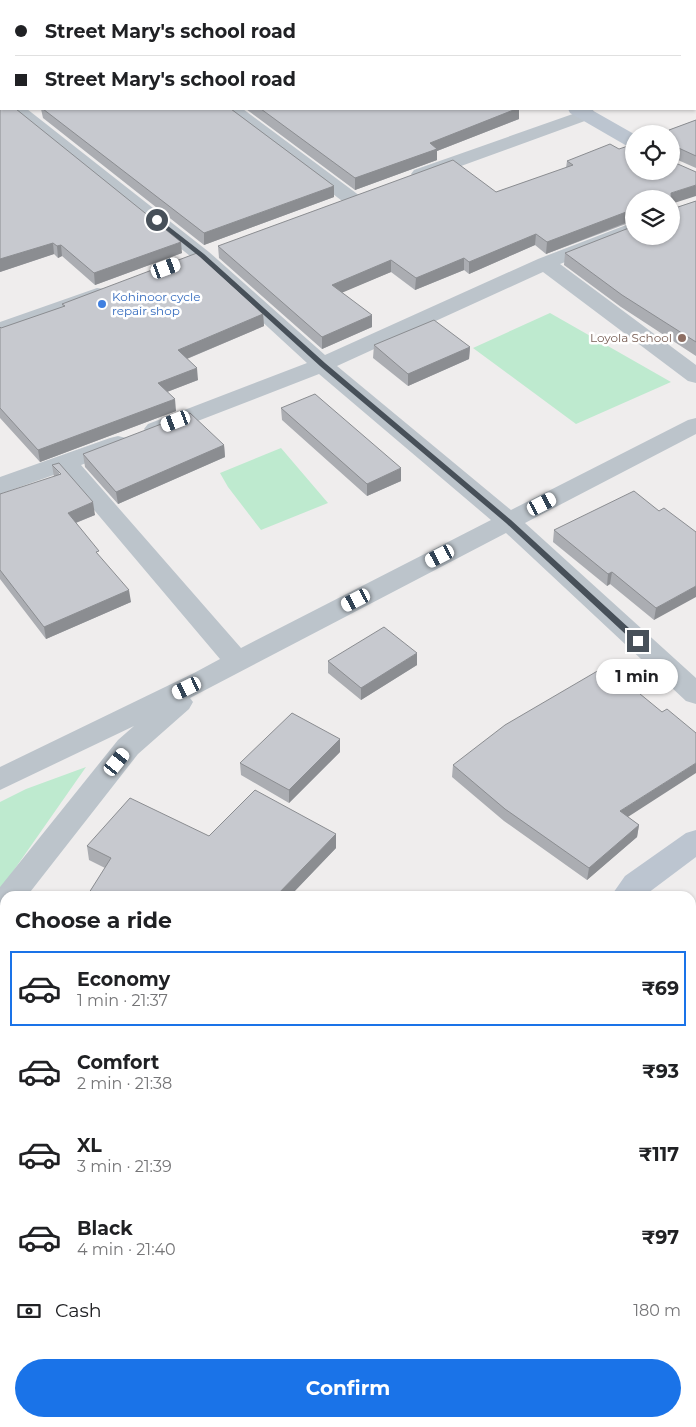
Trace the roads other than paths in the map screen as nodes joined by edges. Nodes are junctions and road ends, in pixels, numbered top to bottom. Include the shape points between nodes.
1 (49, 110) edge
2 (233, 110) edge
3 (19, 111) edge
4 (582, 111) edge
5 (625, 137) edge
6 (399, 183) edge
7 (353, 200) edge
8 (625, 232) edge
9 (545, 263) junction
10 (119, 286) edge
11 (3, 325) edge
12 (322, 364) junction
13 (696, 376) edge
14 (696, 426) edge
15 (67, 463) junction
16 (0, 486) edge
17 (508, 522) junction
18 (237, 661) junction
19 (204, 680) junction
20 (696, 694) edge
21 (0, 779) edge
22 (696, 840) edge
23 (14, 891) edge
24 (630, 891) edge

1 - 3 street
2 - 7 street
3 - 12 street via 202,256
4 - 5 main road
4 - 6 street
8 - 9 street
9 - 12 street
9 - 13 street
10 - 11 street
12 - 15 street
12 - 17 street
14 - 17 street
15 - 16 street
15 - 18 street
17 - 18 street
17 - 20 street
18 - 19 street
19 - 21 street
19 - 23 street via 128,747
22 - 24 main road

